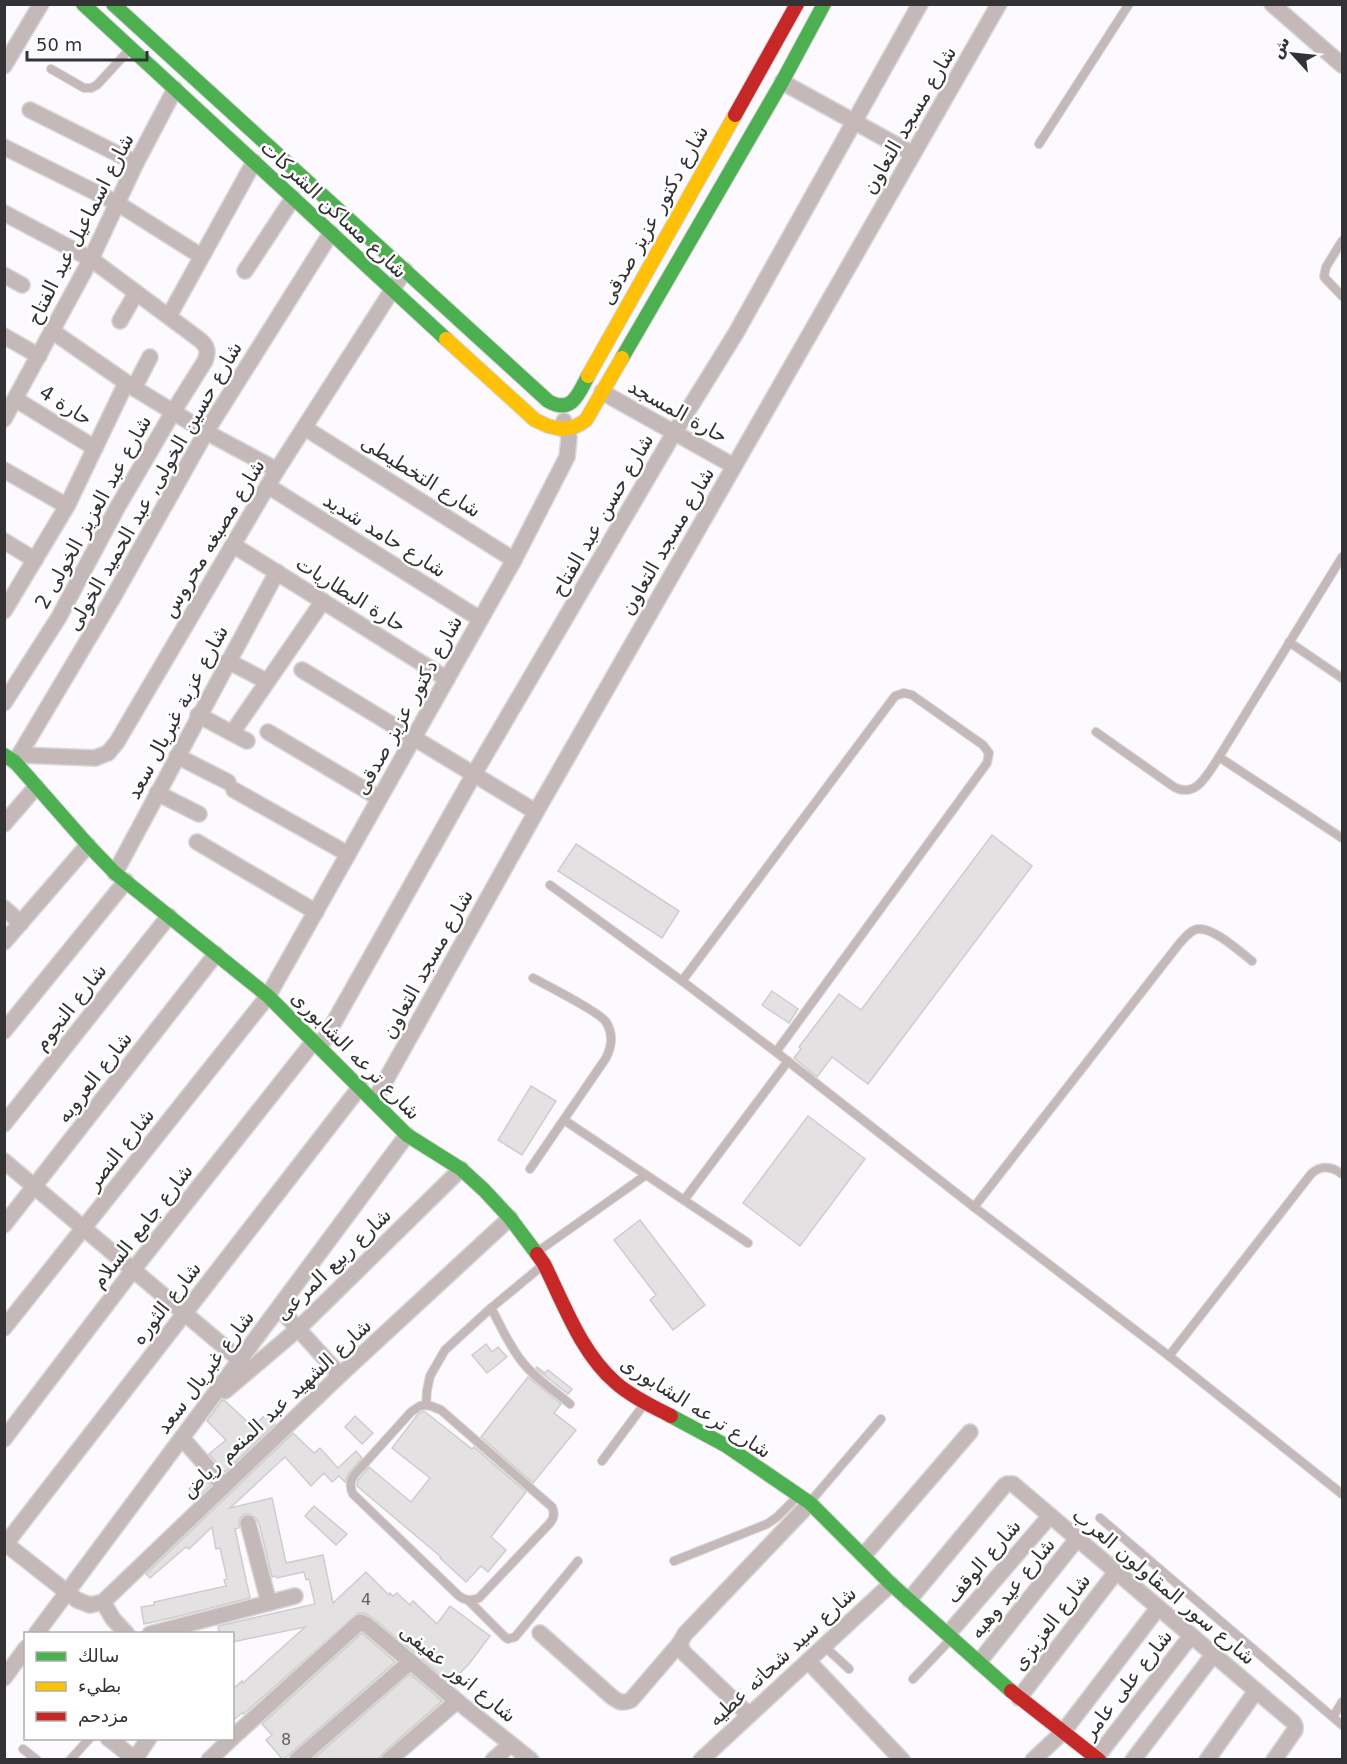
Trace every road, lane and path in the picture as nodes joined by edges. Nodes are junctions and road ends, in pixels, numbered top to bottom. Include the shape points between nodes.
1 (41, 4) edge
2 (83, 4) edge
3 (113, 4) edge
4 (797, 4) edge
5 (824, 4) edge
6 (920, 4) edge
7 (999, 4) edge
8 (1129, 4) edge
9 (1272, 4) edge
10 (130, 48) junction
11 (1342, 64) edge
12 (4, 66) edge
13 (51, 69) dead end
14 (782, 82) junction
15 (175, 89) junction
16 (30, 111) dead end
17 (854, 121) junction
18 (1039, 144) dead end
19 (4, 147) edge
20 (913, 154) junction
21 (254, 162) junction
22 (136, 163) junction
23 (293, 198) junction
24 (117, 203) junction
25 (4, 213) edge
26 (332, 233) junction
27 (1342, 241) edge
28 (201, 256) junction
29 (91, 259) junction
30 (405, 270) junction
31 (245, 272) dead end
32 (4, 274) edge
33 (22, 285) dead end
34 (393, 290) junction
35 (136, 293) junction
36 (1342, 296) edge
37 (169, 316) junction
38 (120, 321) dead end
39 (52, 331) junction
40 (4, 336) edge
41 (39, 356) junction
42 (150, 357) dead end
43 (130, 386) junction
44 (602, 392) junction
45 (15, 399) junction
46 (552, 405) junction
47 (173, 412) junction
48 (5, 416) edge
49 (305, 428) junction
50 (567, 429) junction
51 (206, 432) junction
52 (674, 433) junction
53 (95, 448) junction
54 (734, 466) junction
55 (4, 470) edge
56 (277, 470) junction
57 (268, 486) junction
58 (67, 506) junction
59 (232, 545) junction
60 (7, 548) edge
61 (1342, 557) edge
62 (35, 560) junction
63 (514, 560) junction
64 (277, 572) junction
65 (323, 601) junction
66 (4, 611) edge
67 (480, 620) junction
68 (1289, 642) junction
69 (228, 661) junction
70 (302, 670) dead end
71 (1342, 678) edge
72 (447, 679) junction
73 (266, 681) junction
74 (4, 704) edge
75 (198, 716) junction
76 (268, 732) dead end
77 (1096, 732) dead end
78 (232, 733) junction
79 (414, 737) junction
80 (247, 741) dead end
81 (177, 756) junction
82 (13, 757) edge
83 (1219, 757) junction
84 (474, 774) junction
85 (36, 787) junction
86 (158, 793) junction
87 (379, 798) junction
88 (536, 812) junction
89 (199, 814) dead end
90 (4, 824) edge
91 (1342, 838) edge
92 (197, 842) dead end
93 (88, 845) junction
94 (348, 854) junction
95 (120, 877) junction
96 (550, 885) dead end
97 (4, 908) edge
98 (316, 912) junction
99 (169, 916) junction
100 (21, 923) junction
101 (4, 942) edge
102 (216, 954) junction
103 (1252, 961) dead end
104 (533, 978) dead end
105 (682, 981) junction
106 (268, 996) junction
107 (4, 1031) edge
108 (317, 1044) junction
109 (776, 1052) junction
110 (788, 1061) junction
111 (360, 1087) junction
112 (374, 1101) junction
113 (564, 1120) junction
114 (4, 1124) edge
115 (407, 1135) junction
116 (4, 1161) edge
117 (461, 1169) junction
118 (530, 1169) dead end
119 (1342, 1174) edge
120 (646, 1175) junction
121 (35, 1186) junction
122 (684, 1200) junction
123 (974, 1207) junction
124 (510, 1218) junction
125 (4, 1225) edge
126 (84, 1228) junction
127 (748, 1243) dead end
128 (540, 1259) junction
129 (134, 1270) junction
130 (279, 1308) junction
131 (491, 1308) junction
132 (185, 1313) junction
133 (4, 1328) edge
134 (298, 1329) junction
135 (1169, 1356) junction
136 (240, 1360) junction
137 (340, 1375) junction
138 (646, 1402) junction
139 (570, 1404) dead end
140 (426, 1405) junction
141 (203, 1409) junction
142 (881, 1419) dead end
143 (970, 1432) dead end
144 (182, 1438) junction
145 (4, 1439) edge
146 (602, 1461) dead end
147 (224, 1486) junction
148 (1342, 1494) edge
149 (804, 1499) junction
150 (1050, 1516) junction
151 (1100, 1518) dead end
152 (248, 1523) dead end
153 (1077, 1539) junction
154 (5, 1545) edge
155 (864, 1555) junction
156 (578, 1561) dead end
157 (674, 1561) dead end
158 (1116, 1572) junction
159 (891, 1584) junction
160 (67, 1593) junction
161 (295, 1596) dead end
162 (468, 1600) junction
163 (909, 1600) junction
164 (103, 1602) junction
165 (269, 1603) junction
166 (1158, 1608) junction
167 (38, 1632) edge
168 (125, 1632) edge
169 (158, 1632) edge
170 (540, 1633) dead end
171 (950, 1636) junction
172 (1191, 1636) junction
173 (680, 1643) junction
174 (824, 1646) junction
175 (24, 1650) edge
176 (1213, 1654) junction
177 (808, 1660) junction
178 (410, 1662) junction
179 (979, 1662) junction
180 (7, 1667) edge
181 (849, 1669) dead end
182 (24, 1674) edge
183 (913, 1679) dead end
184 (1256, 1691) junction
185 (1019, 1698) junction
186 (457, 1701) junction
187 (1342, 1702) edge
188 (749, 1715) junction
189 (1334, 1717) junction
190 (1342, 1725) edge
191 (1063, 1732) junction
192 (234, 1736) edge
193 (88, 1740) edge
194 (111, 1740) edge
195 (148, 1740) edge
196 (230, 1740) edge
197 (512, 1744) junction
198 (23, 1749) dead end
199 (135, 1759) edge
200 (1098, 1759) edge
201 (37, 1760) edge
202 (70, 1760) edge
203 (209, 1760) edge
204 (297, 1760) edge
205 (389, 1760) edge
206 (493, 1760) edge
207 (531, 1760) edge
208 (702, 1760) edge
209 (902, 1760) edge
210 (1033, 1760) edge
211 (1133, 1760) edge
212 (1207, 1760) edge
213 (1274, 1760) edge

1 - 12 street
2 - 10 street, شارع مساكن الشركات
3 - 30 street, شارع مساكن الشركات
4 - 46 street, شارع دكتور عزيز صدقى via 575,400 564,406
5 - 14 street
6 - 17 street, شارع حسن عبد الفتاح
7 - 20 street, شارع مسجد التعاون
8 - 18 lane
9 - 11 street
10 - 13 lane via 91,88 84,88
10 - 15 street, شارع مساكن الشركات
14 - 17 street
14 - 44 street
15 - 21 street, شارع مساكن الشركات
15 - 22 street, شارع اسماعيل عبد الفتاح
16 - 22 street
17 - 20 street
17 - 52 street, شارع حسن عبد الفتاح via 736,333
19 - 24 street
20 - 54 street, شارع مسجد التعاون
21 - 23 street, شارع مساكن الشركات
21 - 28 street
22 - 24 street, شارع اسماعيل عبد الفتاح
23 - 26 street, شارع مساكن الشركات
23 - 31 street
24 - 28 street
24 - 29 street, شارع اسماعيل عبد الفتاح
25 - 29 street
26 - 34 street, شارع مساكن الشركات
26 - 51 street, شارع حسين الخولى, عبد الحميد الخولى
27 - 36 lane via 1324,277
28 - 37 street
29 - 35 street
29 - 39 street, شارع اسماعيل عبد الفتاح
30 - 34 street, شارع مصبغه محروس
30 - 46 street, شارع مساكن الشركات
32 - 33 street
34 - 49 street, شارع مصبغه محروس
34 - 50 street, شارع مساكن الشركات via 535,420
35 - 37 street
35 - 38 street
37 - 47 street, شارع عبد العزيز الخولى 2 via 206,345 208,353
39 - 41 street, شارع اسماعيل عبد الفتاح
39 - 43 street
40 - 41 street
41 - 45 street, شارع اسماعيل عبد الفتاح
42 - 43 street
43 - 47 street
43 - 53 street
44 - 50 street via 586,420
44 - 52 street, حارة المسجد
45 - 48 street, شارع اسماعيل عبد الفتاح
45 - 53 street, حارة 4
46 - 50 street
47 - 51 street
47 - 74 street, شارع عبد العزيز الخولى 2 via 59,617
49 - 56 street, شارع مصبغه محروس
49 - 63 street, شارع التخطيطى
50 - 63 street, شارع دكتور عزيز صدقى via 567,457
51 - 56 street
51 - 82 street, شارع حسين الخولى, عبد الحميد الخولى via 105,611
52 - 54 street, حارة المسجد
52 - 84 street, شارع حسن عبد الفتاح
53 - 58 street
54 - 88 street, شارع مسجد التعاون
55 - 58 street
56 - 57 street, شارع مصبغه محروس
57 - 59 street, شارع مصبغه محروس
57 - 67 street, شارع حامد شديد
58 - 62 street
59 - 64 street, حارة البطاريات
59 - 82 street, شارع مصبغه محروس via 108,753 95,758
60 - 62 street
61 - 68 lane
62 - 66 street
63 - 67 street, شارع دكتور عزيز صدقى
64 - 65 street, حارة البطاريات
64 - 69 street, شارع عزبة غبريال سعد
65 - 72 street, حارة البطاريات
65 - 73 street
67 - 72 street, شارع دكتور عزيز صدقى
68 - 71 lane
68 - 83 lane
69 - 73 street
69 - 75 street, شارع عزبة غبريال سعد
70 - 79 street
72 - 79 street, شارع دكتور عزيز صدقى
73 - 78 street
75 - 78 street
75 - 81 street, شارع عزبة غبريال سعد
76 - 87 street
77 - 83 lane via 1179,790 1190,790 1200,784
78 - 80 street
79 - 84 street
79 - 87 street, شارع دكتور عزيز صدقى
81 - 86 street, شارع عزبة غبريال سعد
81 - 94 street
82 - 85 street, شارع ترعه الشابورى
83 - 91 lane
84 - 88 street
84 - 108 street, شارع حسن عبد الفتاح
85 - 90 street
85 - 93 street, شارع ترعه الشابورى
86 - 89 street
86 - 95 street, شارع عزبة غبريال سعد
87 - 94 street, شارع دكتور عزيز صدقى
88 - 112 street, شارع مسجد التعاون
92 - 98 street
93 - 95 street, شارع ترعه الشابورى
93 - 100 street
94 - 98 street, شارع دكتور عزيز صدقى
95 - 99 street, شارع ترعه الشابورى
95 - 107 street, شارع عزبة غبريال سعد
96 - 105 lane
97 - 100 street
98 - 106 street, شارع دكتور عزيز صدقى
99 - 102 street, شارع ترعه الشابورى
99 - 114 street, شارع النجوم
100 - 101 street
102 - 106 street, شارع ترعه الشابورى
102 - 121 street, شارع العروبه
103 - 123 lane via 1214,933 1199,929 1191,932
104 - 113 lane via 602,1016 611,1035 606,1058
105 - 109 lane
105 - 109 lane via 895,696 912,695 983,746 988,753 987,763
106 - 108 street, شارع ترعه الشابورى
106 - 126 street, شارع النصر
108 - 111 street, شارع ترعه الشابورى
108 - 129 street, شارع جامع السلام
109 - 110 lane
110 - 122 lane
110 - 123 lane
111 - 112 street, شارع ترعه الشابورى
111 - 132 street, شارع الثوره
112 - 115 street, شارع ترعه الشابورى
113 - 118 lane
113 - 120 lane
115 - 117 street, شارع ترعه الشابورى
115 - 130 street, شارع غبريال سعد
116 - 121 street
117 - 124 street, شارع ترعه الشابورى
117 - 134 street, شارع ربيع المرعى
119 - 135 lane via 1329,1167 1317,1168 1311,1174
120 - 122 lane
120 - 128 lane
121 - 125 street, شارع العروبه
121 - 126 street
122 - 127 lane
123 - 135 lane
124 - 128 street, شارع ترعه الشابورى
124 - 137 street, شارع الشهيد عبد المنعم رياض
126 - 129 street
126 - 133 street, شارع النصر
128 - 131 lane
128 - 138 street, شارع ترعه الشابورى via 588,1352 617,1384
129 - 132 street
129 - 145 street, شارع جامع السلام
130 - 134 street
130 - 136 street, شارع غبريال سعد
131 - 139 lane via 524,1365
131 - 140 lane via 444,1350 430,1376
132 - 136 street
132 - 154 street, شارع الثوره
134 - 137 street
134 - 141 street, شارع ربيع المرعى
135 - 148 lane
136 - 141 street, شارع غبريال سعد
137 - 147 street, شارع الشهيد عبد المنعم رياض
138 - 146 lane
138 - 149 street, شارع ترعه الشابورى via 725,1445
140 - 162 lane via 411,1412 355,1474 351,1489 459,1596
140 - 162 lane via 441,1410 554,1511 553,1520 478,1598
141 - 144 street, شارع غبريال سعد
142 - 149 lane
143 - 155 street
144 - 147 street
144 - 160 street, شارع غبريال سعد
147 - 164 street, شارع الشهيد عبد المنعم رياض
149 - 155 street, شارع ترعه الشابورى
149 - 157 lane via 772,1521
149 - 173 street
150 - 153 street, شارع سور المقاولون العرب
150 - 163 street, شارع سور المقاولون العرب via 1007,1484
150 - 171 street, شارع الوقف
151 - 189 lane
152 - 165 street
153 - 158 street, شارع سور المقاولون العرب
153 - 179 street, شارع عيد وهبه
154 - 160 street
155 - 159 street, شارع ترعه الشابورى
156 - 162 lane via 512,1639 505,1637
158 - 166 street, شارع سور المقاولون العرب
158 - 185 street, شارع العزيزى
159 - 163 street, شارع ترعه الشابورى
159 - 174 street, شارع سيد شحاته عطيه
160 - 164 street via 83,1604
160 - 167 street, شارع غبريال سعد
161 - 165 street
163 - 171 street, شارع ترعه الشابورى
164 - 168 street
165 - 169 street
166 - 172 street, شارع سور المقاولون العرب
166 - 191 street
170 - 173 street via 620,1703 631,1700
171 - 179 street, شارع ترعه الشابورى
171 - 183 lane
172 - 176 street, شارع سور المقاولون العرب
172 - 200 street, شارع على عامر
173 - 188 street via 683,1652
174 - 177 street, شارع سيد شحاته عطيه
174 - 181 lane
175 - 180 street
176 - 184 street, شارع سور المقاولون العرب
176 - 211 street
177 - 188 street, شارع سيد شحاته عطيه
177 - 209 street
178 - 186 street, شارع انور عفيفى
178 - 192 street, شارع انور عفيفى via 366,1625 358,1623
178 - 204 street
179 - 185 street, شارع ترعه الشابورى
180 - 182 street
184 - 212 street
184 - 213 street, شارع سور المقاولون العرب via 1295,1726
185 - 191 street, شارع ترعه الشابورى
186 - 197 street, شارع انور عفيفى
186 - 205 street
187 - 189 lane
188 - 208 street, شارع سيد شحاته عطيه
189 - 190 lane
191 - 200 street, شارع ترعه الشابورى
191 - 210 street
193 - 202 lane
194 - 199 street
195 - 199 street
196 - 203 street
197 - 206 street
197 - 207 street, شارع انور عفيفى
198 - 201 lane

